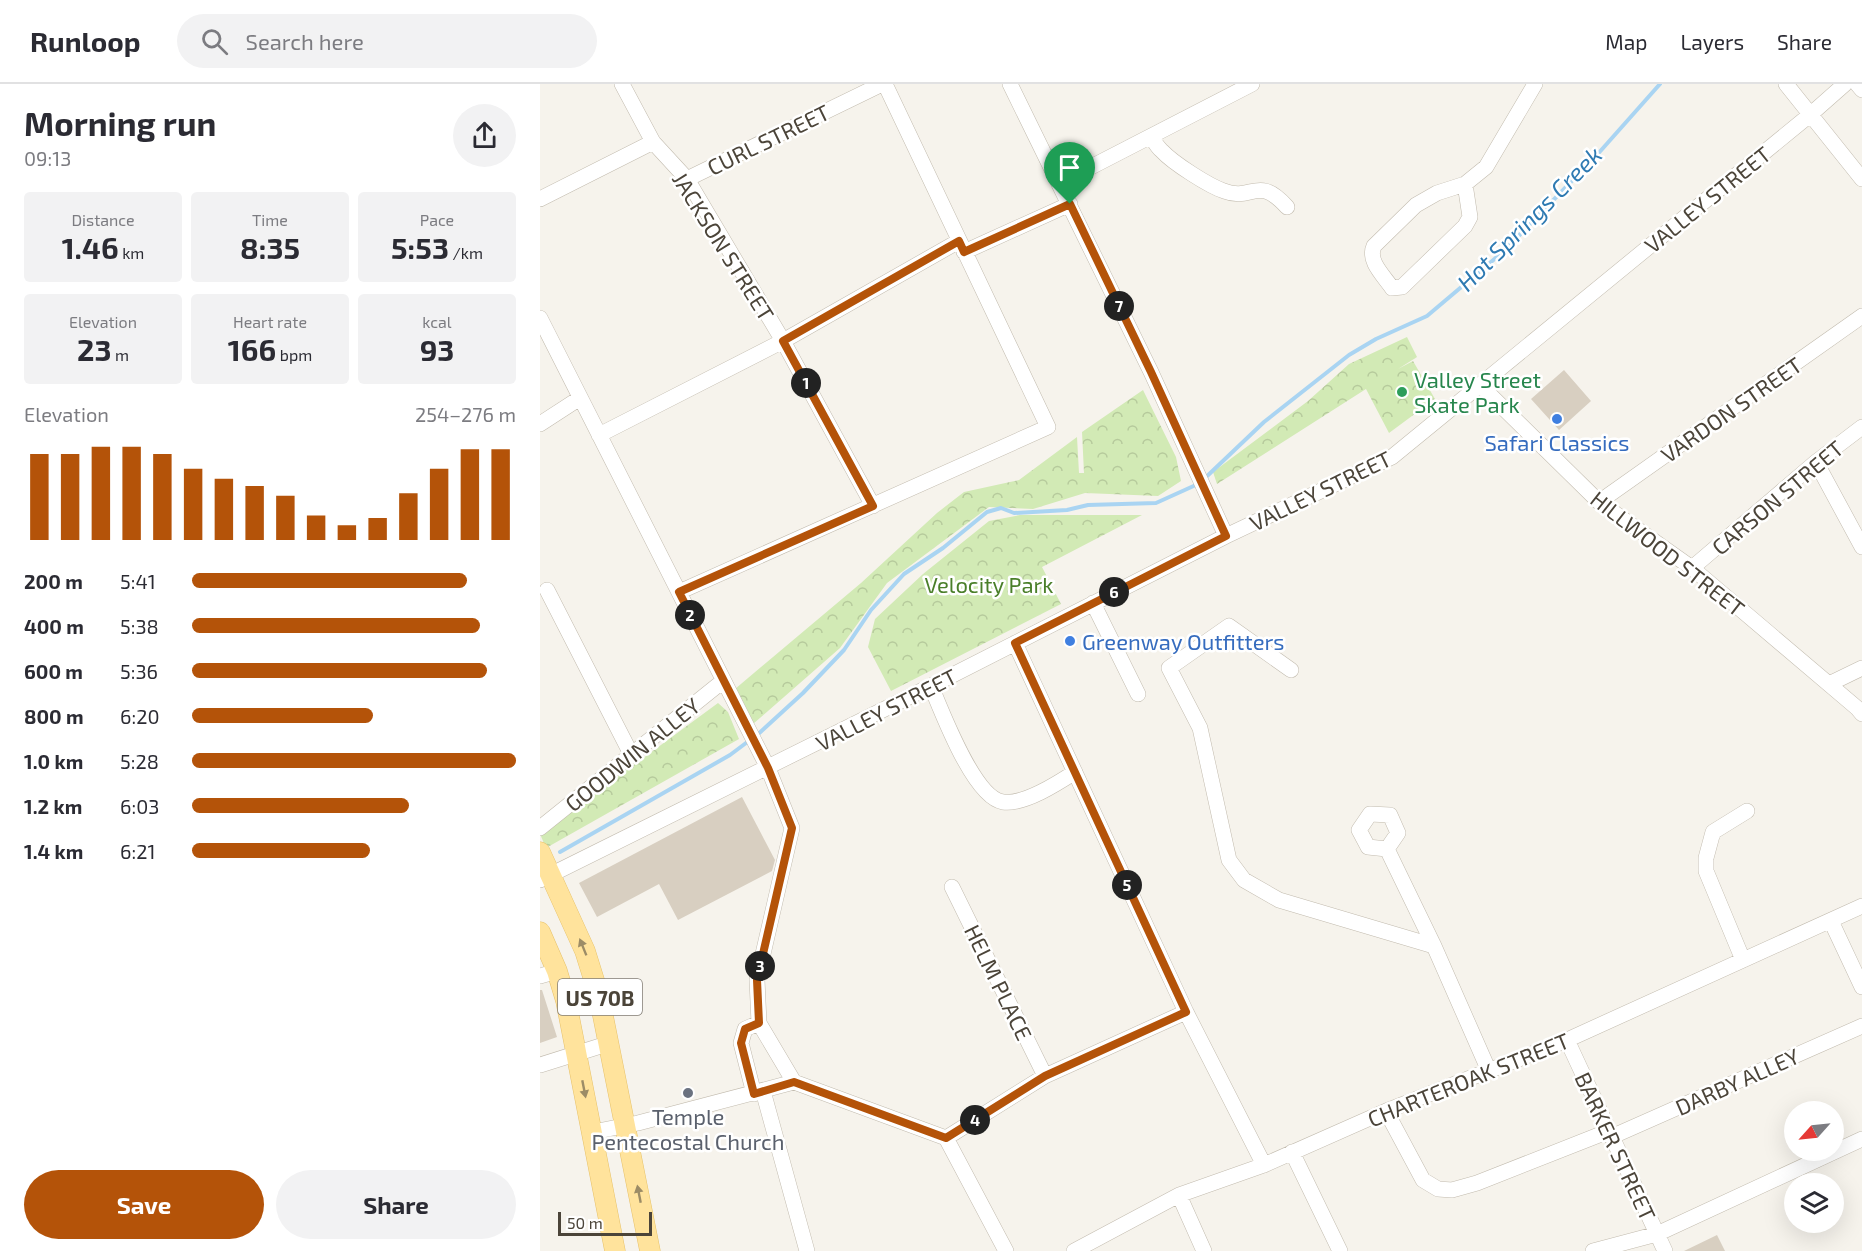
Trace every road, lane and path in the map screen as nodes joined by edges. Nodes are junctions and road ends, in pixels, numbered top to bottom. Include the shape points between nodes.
1 (622, 84) edge
2 (883, 84) edge
3 (1010, 84) edge
4 (1252, 84) edge
5 (1534, 84) edge
6 (1786, 84) edge
7 (1845, 84) edge
8 (1857, 84) edge
9 (1862, 90) edge
10 (1811, 114) junction
11 (1151, 136) junction
12 (653, 142) junction
13 (687, 179) junction
14 (1862, 179) edge
15 (1060, 183) junction
16 (1465, 184) junction
17 (540, 199) edge
18 (1070, 204) junction
19 (1287, 207) dead end
20 (962, 246) junction
21 (1862, 316) edge
22 (541, 320) edge
23 (783, 341) junction
24 (1480, 385) junction
25 (580, 398) junction
26 (540, 424) edge
27 (1862, 427) edge
28 (599, 435) junction
29 (1816, 462) junction
30 (1599, 502) junction
31 (873, 506) junction
32 (1226, 536) junction
33 (1862, 547) edge
34 (1692, 568) junction
35 (547, 590) dead end
36 (679, 592) junction
37 (1093, 603) junction
38 (1015, 643) junction
39 (1862, 668) edge
40 (1291, 670) dead end
41 (723, 681) junction
42 (1829, 684) junction
43 (931, 687) junction
44 (1137, 694) dead end
45 (1862, 714) edge
46 (631, 754) junction
47 (768, 768) junction
48 (1075, 772) junction
49 (1747, 811) dead end
50 (540, 828) edge
51 (1387, 849) dead end
52 (540, 852) edge
53 (545, 878) edge
54 (952, 887) dead end
55 (1862, 906) edge
56 (1831, 921) junction
57 (540, 932) edge
58 (1434, 946) junction
59 (1743, 960) junction
60 (548, 973) edge
61 (1862, 987) edge
62 (1186, 1012) junction
63 (759, 1023) junction
64 (1862, 1026) edge
65 (1567, 1040) junction
66 (610, 1044) junction
67 (577, 1053) junction
68 (540, 1065) edge
69 (1489, 1071) junction
70 (1045, 1076) junction
71 (794, 1082) junction
72 (759, 1093) junction
73 (1386, 1111) junction
74 (627, 1126) junction
75 (593, 1132) junction
76 (1610, 1134) junction
77 (946, 1138) junction
78 (1862, 1139) edge
79 (1292, 1152) junction
80 (1264, 1165) junction
81 (1179, 1195) junction
82 (1657, 1234) junction
83 (646, 1250) edge
84 (615, 1251) edge
85 (807, 1251) edge
86 (1006, 1251) edge
87 (1074, 1251) edge
88 (1204, 1251) edge
89 (1340, 1251) edge
90 (1593, 1251) edge
91 (1665, 1251) edge

1 - 12 street, JACKSON STREET
2 - 13 street, CURL STREET
2 - 20 street
3 - 15 street
4 - 11 street
5 - 16 street via 1486,167
6 - 10 street
7 - 10 street, VALLEY STREET
8 - 9 street
10 - 14 street
10 - 24 street, VALLEY STREET
11 - 15 street
11 - 19 street via 1161,151 1225,192 1270,192
12 - 13 street, JACKSON STREET
12 - 17 street
13 - 23 street, JACKSON STREET
15 - 18 street
16 - 16 street via 1416,205 1374,246 1372,259 1392,288 1402,288 1465,226 1470,218
18 - 20 street
18 - 32 street
20 - 23 street
20 - 31 street via 1048,427
21 - 30 street, VARDON STREET
22 - 25 street
23 - 28 street
23 - 31 street, JACKSON STREET
24 - 30 street, HILLWOOD STREET
24 - 32 street, VALLEY STREET via 1392,457
25 - 26 street
25 - 28 street
27 - 29 street, CARSON STREET
28 - 36 street
29 - 33 street
29 - 34 street, CARSON STREET
30 - 34 street, HILLWOOD STREET
31 - 36 street
32 - 37 street, VALLEY STREET
34 - 42 street, HILLWOOD STREET
35 - 46 street
36 - 41 street
37 - 38 street, VALLEY STREET
37 - 44 street
38 - 43 street, VALLEY STREET
38 - 48 street
39 - 42 street
40 - 58 street via 1229,626 1169,668 1200,728 1229,860 1244,880 1279,900
41 - 46 street, GOODWIN ALLEY
41 - 47 street
42 - 45 street, HILLWOOD STREET
43 - 47 street, VALLEY STREET
43 - 48 street via 965,763 989,796 1002,802 1028,797
46 - 50 street, GOODWIN ALLEY
47 - 53 street, VALLEY STREET
47 - 63 street via 792,828 757,980
48 - 62 street
49 - 59 street via 1713,832 1705,865
51 - 58 street
52 - 53 main road, US 70B
66 -> 53 main road, US 70B via 585,951
54 - 70 street, HELM PLACE
55 - 56 street, CHARTEROAK STREET
56 - 59 street, CHARTEROAK STREET
56 - 61 street
57 - 60 main road, US 70B
58 - 69 street
59 - 65 street, CHARTEROAK STREET
60 - 67 main road, US 70B via 566,1001
62 - 70 street
62 - 80 street
63 - 71 street
63 - 72 street via 745,1029 741,1043
64 - 76 street, DARBY ALLEY
65 - 69 street, CHARTEROAK STREET
65 - 76 street, BARKER STREET
66 - 67 street
66 - 74 main road, US 70B
67 - 68 street
67 -> 75 main road, US 70B
69 - 73 street, CHARTEROAK STREET
70 - 77 street
71 - 72 street
71 - 77 street
72 - 74 street
72 - 85 street
73 - 76 street, DARBY ALLEY via 1424,1180 1438,1189 1452,1190 1477,1183
73 - 79 street, CHARTEROAK STREET
74 - 75 street
83 -> 74 main road, US 70B
75 - 84 main road, US 70B
76 - 82 street, BARKER STREET
77 - 86 street
78 - 82 street
79 - 80 street, CHARTEROAK STREET
79 - 89 street
80 - 81 street, CHARTEROAK STREET
81 - 87 street, CHARTEROAK STREET
81 - 88 street
82 - 90 street
82 - 91 street, BARKER STREET

